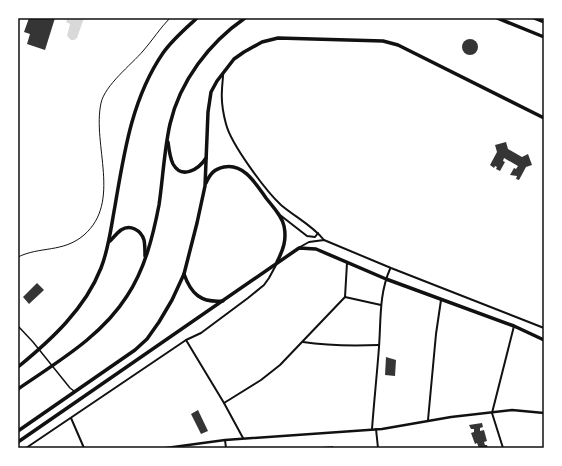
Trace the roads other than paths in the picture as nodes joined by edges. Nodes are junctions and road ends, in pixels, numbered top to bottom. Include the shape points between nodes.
1 (197, 18) edge
2 (245, 18) edge
3 (497, 18) edge
4 (534, 18) edge
5 (544, 22) edge
6 (544, 37) edge
7 (222, 75) junction
8 (544, 118) edge
9 (167, 139) junction
10 (206, 158) junction
11 (204, 186) junction
12 (277, 213) junction
13 (318, 233) junction
14 (324, 240) junction
15 (110, 241) junction
16 (299, 248) junction
17 (145, 261) junction
18 (347, 262) junction
19 (277, 263) junction
20 (390, 268) junction
21 (184, 274) junction
22 (386, 279) junction
23 (345, 297) junction
24 (441, 299) junction
25 (224, 301) junction
26 (381, 305) junction
27 (18, 326) edge
28 (514, 326) junction
29 (544, 328) edge
30 (186, 340) junction
31 (544, 340) edge
32 (303, 342) junction
33 (379, 345) junction
34 (18, 367) edge
35 (18, 389) edge
36 (76, 392) junction
37 (224, 403) junction
38 (492, 413) junction
39 (544, 413) edge
40 (71, 417) junction
41 (428, 420) junction
42 (376, 429) junction
43 (372, 430) junction
44 (18, 431) edge
45 (243, 438) junction
46 (225, 440) junction
47 (18, 442) edge
48 (26, 448) edge
49 (84, 448) edge
50 (166, 448) edge
51 (226, 448) edge
52 (378, 448) edge
53 (503, 448) edge

1 - 15 main road via 164,52 139,99 130,128
2 - 9 main road via 215,42 190,75 175,107
3 - 6 main road
4 - 5 main road
7 - 8 main road via 234,59 252,47 278,38 383,41 398,45
7 - 10 main road via 211,92
7 - 13 street via 221,99 224,117 236,146 280,203
9 - 10 main road via 172,163 181,172 194,170
9 - 17 main road via 159,205
10 - 11 main road
11 - 12 main road via 208,177 216,170 226,167 238,169 250,178
11 - 21 main road via 198,223
12 - 13 street via 307,236 314,237
12 - 19 main road via 284,226 286,239
13 - 14 street
14 - 16 street via 308,242
14 - 20 street
15 - 17 main road via 121,230 134,228 144,240
15 - 34 main road via 95,282 73,314 41,348
16 - 18 main road via 316,249
16 - 19 main road
17 - 35 main road via 120,307 94,335
18 - 22 main road
18 - 23 street
19 - 25 main road
19 - 30 street via 264,285 201,333
20 - 22 street
20 - 29 street
21 - 25 main road via 198,297 208,302
21 - 36 main road via 172,300 147,339 136,350
22 - 24 main road
22 - 26 street
23 - 26 street
23 - 32 street
24 - 28 main road
24 - 41 street
25 - 47 main road
26 - 33 street
27 - 36 street
28 - 31 main road
28 - 38 street
30 - 37 street
30 - 40 street
32 - 33 street via 336,346
32 - 37 street via 271,373
33 - 43 street
36 - 44 main road
37 - 45 street
38 - 39 street via 512,410
38 - 41 street
38 - 53 street
40 - 48 street
40 - 49 street
41 - 42 street via 406,426
42 - 43 street
42 - 52 street
43 - 45 street
45 - 46 street
46 - 50 street
46 - 51 street

